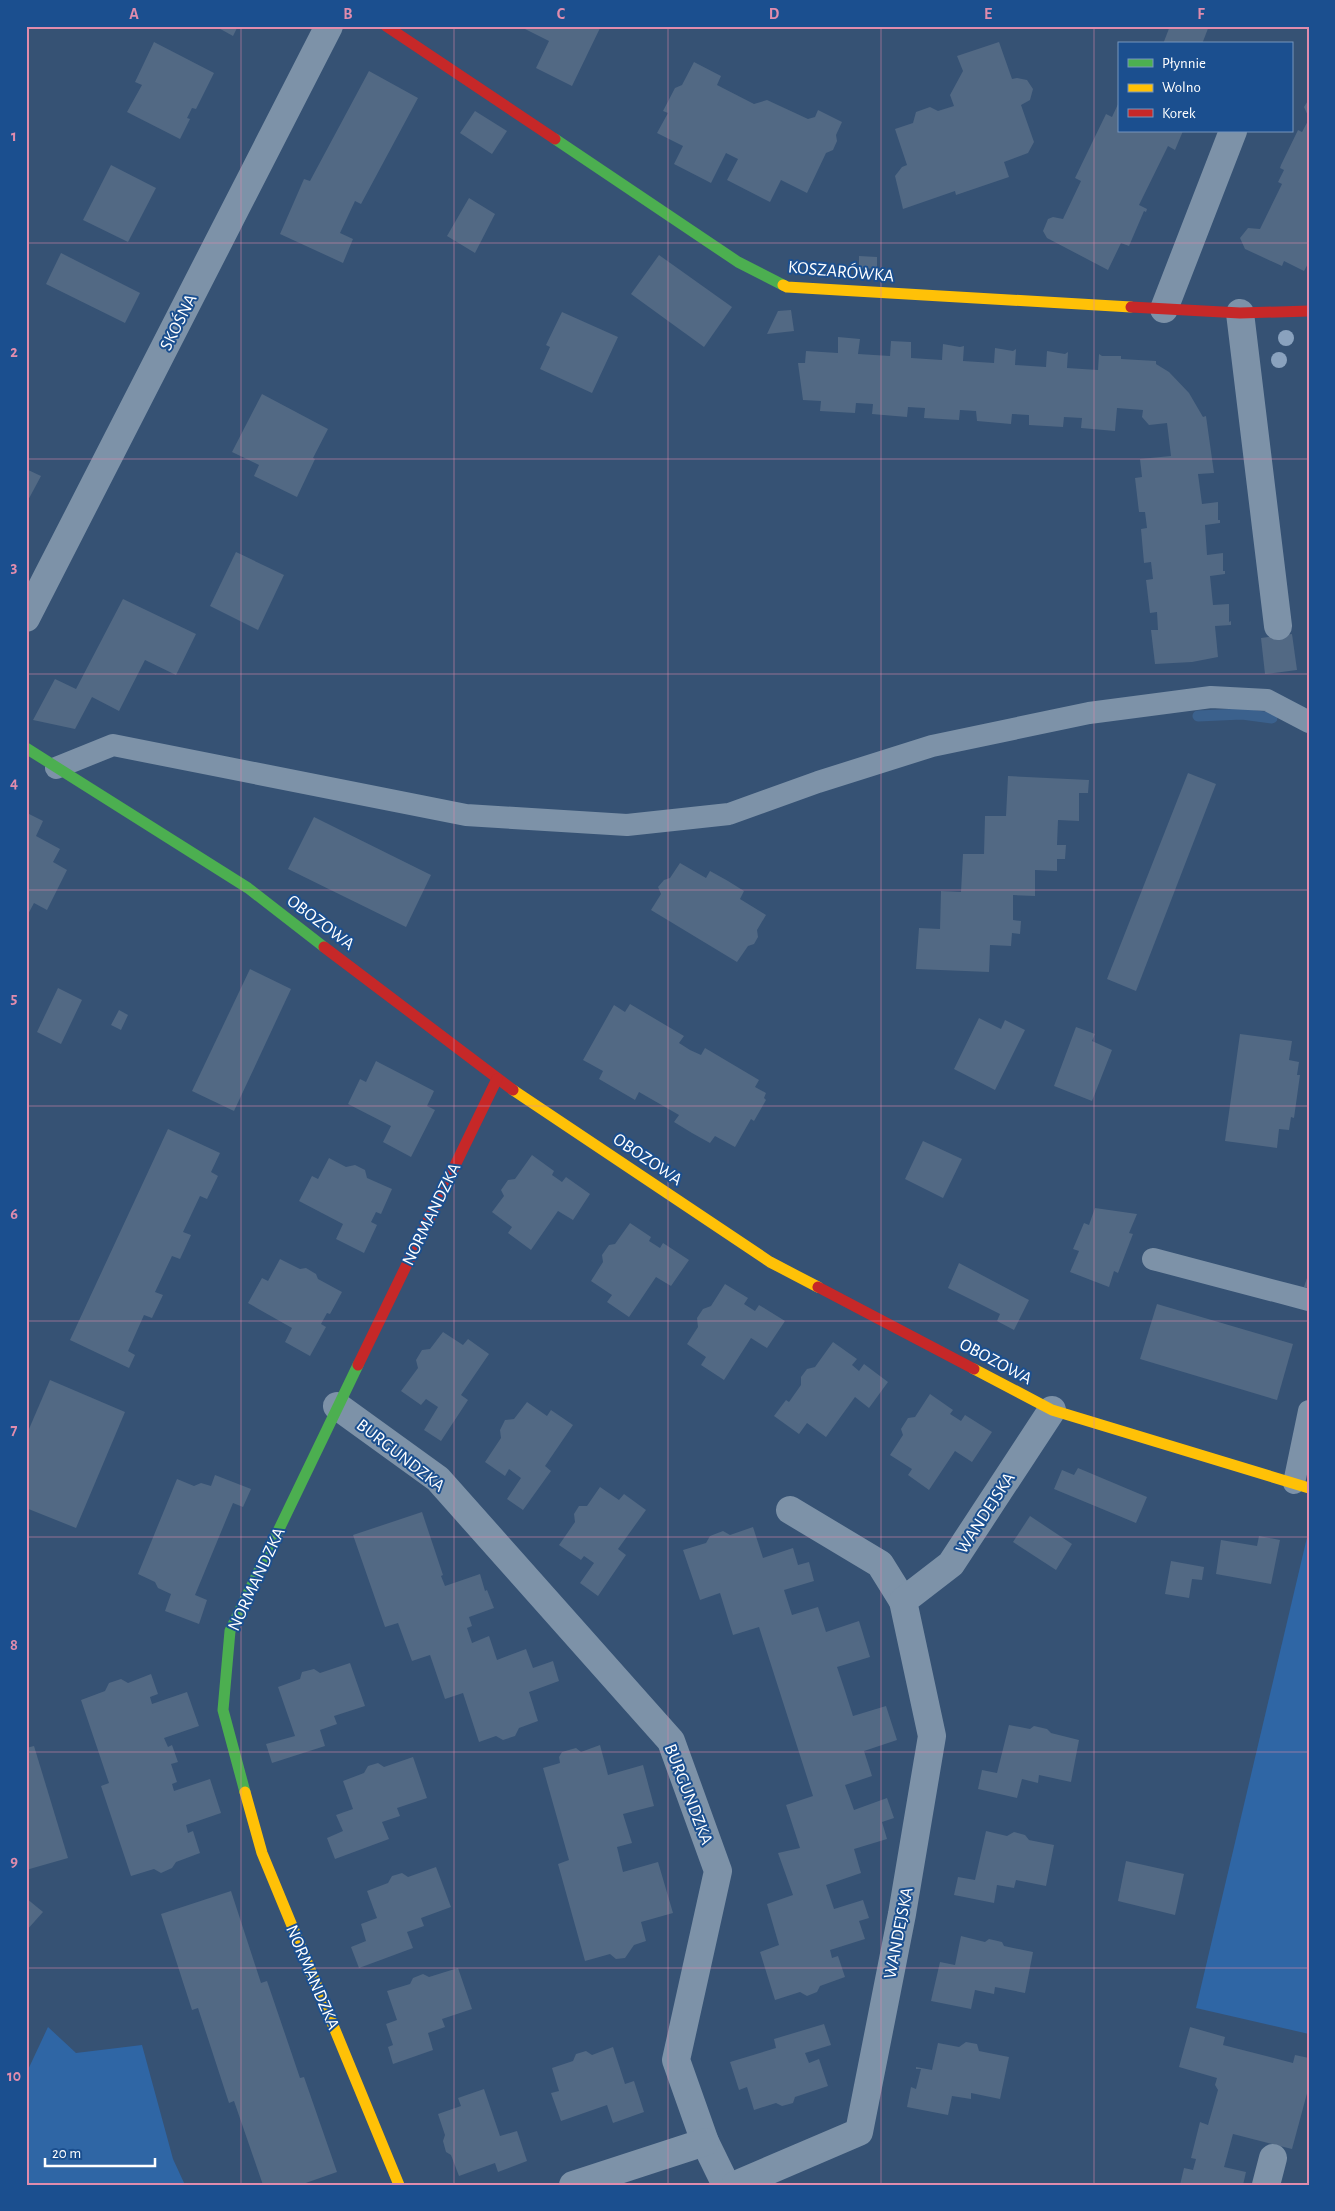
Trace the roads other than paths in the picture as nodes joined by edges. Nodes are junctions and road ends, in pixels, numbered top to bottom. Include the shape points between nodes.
1 (329, 26) edge
2 (386, 26) edge
3 (1233, 132) edge
4 (1164, 309) junction
5 (1309, 312) edge
6 (1240, 313) junction
7 (26, 618) edge
8 (1278, 626) dead end
9 (1309, 722) edge
10 (26, 748) edge
11 (56, 768) junction
12 (497, 1079) junction
13 (1153, 1259) dead end
14 (1309, 1300) edge
15 (337, 1406) junction
16 (1052, 1410) junction
17 (1309, 1411) edge
18 (1301, 1486) edge
19 (790, 1510) dead end
20 (903, 1601) junction
21 (705, 2142) junction
22 (1273, 2158) dead end
23 (400, 2185) edge
24 (573, 2185) edge
25 (726, 2185) edge
26 (735, 2185) edge
27 (1266, 2185) edge

1 - 7 street, SKOŚNA
2 - 4 street, KOSZARÓWKA via 738,262 787,288
3 - 4 street
4 - 6 street, KOSZARÓWKA
5 - 6 street, KOSZARÓWKA
6 - 8 street
9 - 11 lane via 1266,700 1211,697 1089,713 932,746 729,814 626,825 466,815 113,745
10 - 11 street, OBOZOWA
11 - 12 street, OBOZOWA via 248,888
12 - 15 street, NORMANDZKA
12 - 16 street, OBOZOWA via 770,1262
13 - 14 lane
15 - 21 street, BURGUNDZKA via 438,1479 671,1741 718,1871 676,2060
15 - 23 street, NORMANDZKA via 230,1631 223,1710 262,1853
16 - 18 street, OBOZOWA
16 - 20 street, WANDEJSKA via 951,1564
17 - 18 lane
19 - 20 street, WANDEJSKA via 880,1564
20 - 26 street, WANDEJSKA via 932,1736 900,1924 859,2132
21 - 24 street
21 - 25 street, BURGUNDZKA
22 - 27 street

